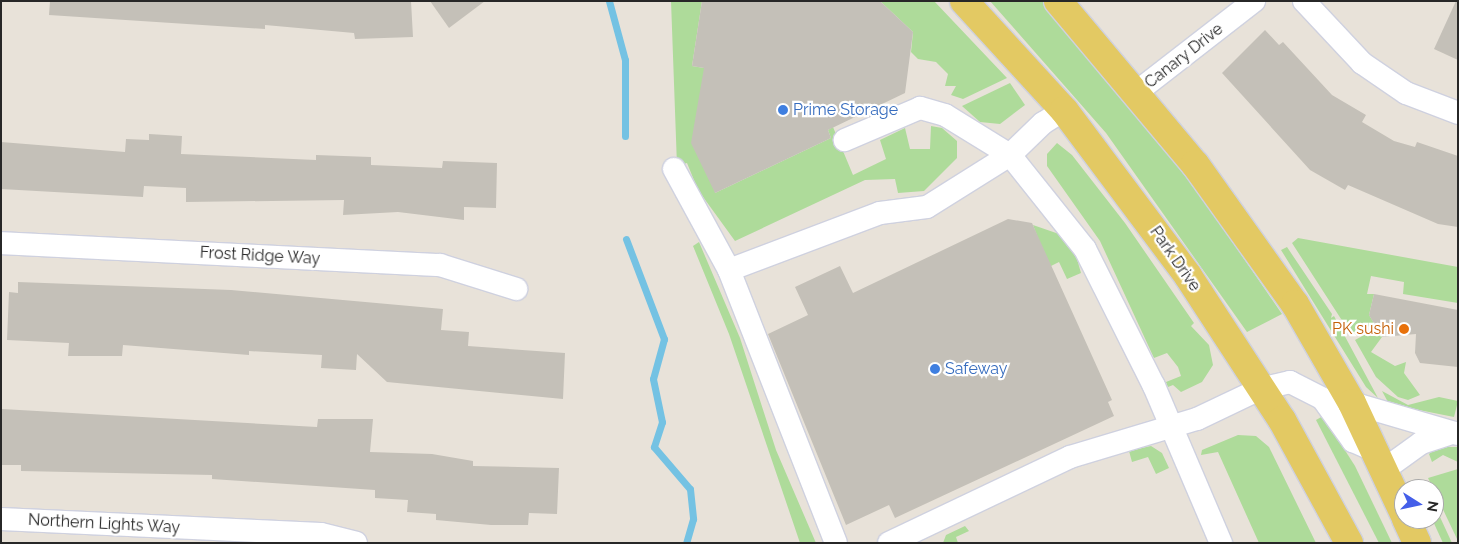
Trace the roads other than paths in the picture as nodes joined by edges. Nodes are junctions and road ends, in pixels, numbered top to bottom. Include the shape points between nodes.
1 (964, 1) edge
2 (1058, 1) edge
3 (1254, 1) edge
4 (1304, 1) edge
5 (1138, 91) junction
6 (1064, 110) junction
7 (1458, 113) edge
8 (845, 140) dead end
9 (1010, 155) junction
10 (674, 169) dead end
11 (1, 243) edge
12 (729, 270) junction
13 (516, 289) dead end
14 (1260, 389) junction
15 (1352, 404) junction
16 (1169, 427) junction
17 (1455, 434) edge
18 (1380, 460) junction
19 (1394, 492) edge
20 (1, 519) edge
21 (1411, 529) edge
22 (263, 538) edge
23 (915, 538) edge
24 (356, 543) edge
25 (836, 543) edge
26 (889, 543) edge
27 (1221, 543) edge
28 (1349, 543) edge
29 (1417, 543) edge

1 - 6 main road, Park Drive
2 - 5 main road
3 - 5 street, Canary Drive
4 - 7 street via 1362,63 1406,93
5 - 15 main road via 1254,242
6 - 9 street via 1043,123
6 - 14 main road, Park Drive via 1188,276
8 - 9 street via 920,108 945,115
9 - 12 street via 926,207 880,213
9 - 16 street via 1085,249
10 - 12 street
11 - 13 street, Frost Ridge Way via 440,265
12 - 25 street
14 - 16 street
14 - 18 street via 1290,382 1307,387 1323,399 1353,441
14 - 28 main road, Park Drive
15 - 17 street
15 - 18 main road
16 - 23 street via 1070,457
16 - 27 street
17 - 18 street via 1421,443
18 - 19 main road
20 - 22 street, Northern Lights Way
21 - 29 main road
22 - 24 street, Northern Lights Way via 321,534
23 - 26 street

